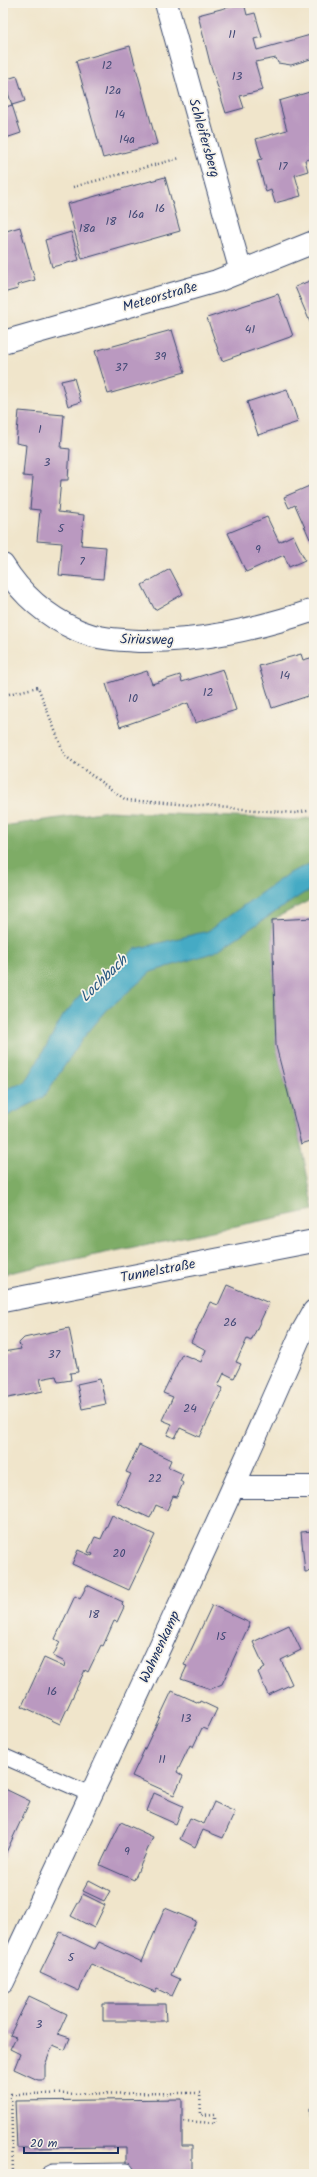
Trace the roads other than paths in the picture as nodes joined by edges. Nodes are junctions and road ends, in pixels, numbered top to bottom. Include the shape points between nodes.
1 (166, 3) edge
2 (314, 242) edge
3 (241, 272) junction
4 (3, 342) edge
5 (3, 565) edge
6 (314, 610) edge
7 (314, 1241) edge
8 (3, 1301) edge
9 (314, 1311) edge
10 (234, 1487) junction
11 (314, 1487) edge
12 (3, 1756) edge
13 (92, 1795) junction
14 (3, 1982) edge
15 (126, 2171) dead end
16 (49, 2174) edge

1 - 3 street, Schleifersberg
2 - 3 street, Meteorstraße
3 - 4 street, Meteorstraße
5 - 6 street, Siriusweg via 27,597 44,611 78,631 100,638 161,641 209,637 258,628
7 - 8 street, Tunnelstraße
9 - 10 street, Wahnenkamp via 301,1334
10 - 11 street
10 - 13 street, Wahnenkamp
12 - 13 lane
13 - 14 street, Wahnenkamp
15 - 16 lane

